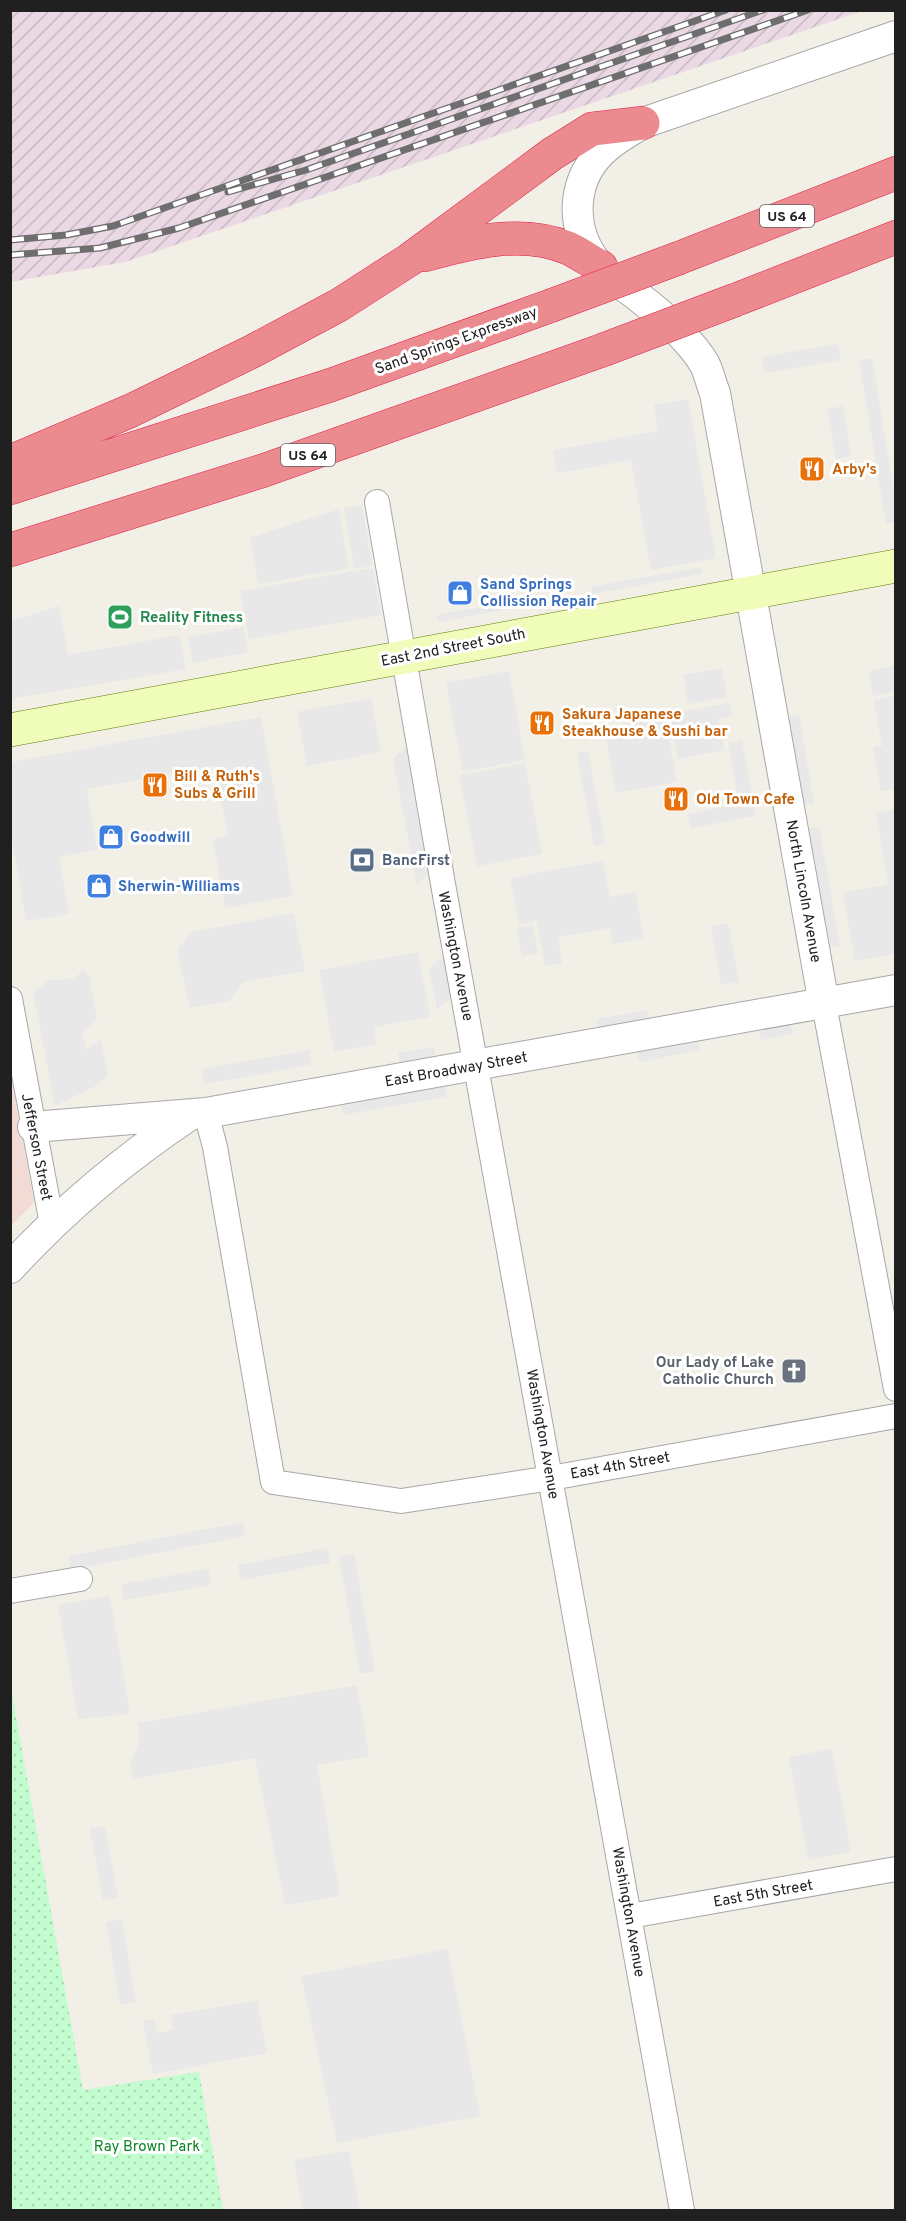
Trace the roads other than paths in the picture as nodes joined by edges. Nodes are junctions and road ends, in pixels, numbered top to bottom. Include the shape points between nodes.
1 (896, 36) edge
2 (643, 123) junction
3 (896, 173) edge
4 (896, 237) edge
5 (409, 260) junction
6 (601, 267) junction
7 (10, 462) edge
8 (10, 488) edge
9 (376, 502) dead end
10 (10, 550) edge
11 (896, 566) edge
12 (751, 592) junction
13 (402, 657) junction
14 (10, 730) edge
15 (896, 990) edge
16 (10, 999) edge
17 (824, 1004) junction
18 (477, 1065) junction
19 (198, 1114) junction
20 (33, 1127) junction
21 (51, 1224) junction
22 (10, 1268) edge
23 (896, 1389) edge
24 (896, 1416) edge
25 (551, 1478) junction
26 (80, 1579) dead end
27 (10, 1591) edge
28 (896, 1869) edge
29 (630, 1916) junction
30 (682, 2211) edge

1 - 2 street
2 - 5 highway via 592,129
2 - 6 street via 609,145 580,183 578,222
3 - 8 highway, Sand Springs Expressway / US 64, bridge via 679,258 331,385
4 - 10 highway, US 64, bridge via 603,350 262,471
5 - 6 highway via 465,244 519,239 568,248
5 - 7 highway via 339,305 253,351 130,411
6 - 12 street, North Lincoln Avenue via 654,308 704,363 715,393
9 - 13 street, Washington Avenue
11 - 12 main road, East 2nd Street South
12 - 13 main road, East 2nd Street South
12 - 17 street, North Lincoln Avenue
13 - 14 main road, East 2nd Street South
13 - 18 street, Washington Avenue
15 - 17 street, East Broadway Street
16 - 20 street, Jefferson Street
17 - 18 street, East Broadway Street
17 - 23 street, North Lincoln Avenue
18 - 19 street, East Broadway Street
18 - 25 street, Washington Avenue
19 - 20 street
19 - 21 street, East Broadway Street via 122,1163
19 - 25 street, East 4th Street via 215,1147 273,1482 401,1501
20 - 21 street, Jefferson Street
21 - 22 street, East Broadway Street
24 - 25 street, East 4th Street
25 - 29 street, Washington Avenue
26 - 27 street
28 - 29 street, East 5th Street
29 - 30 street, Washington Avenue

